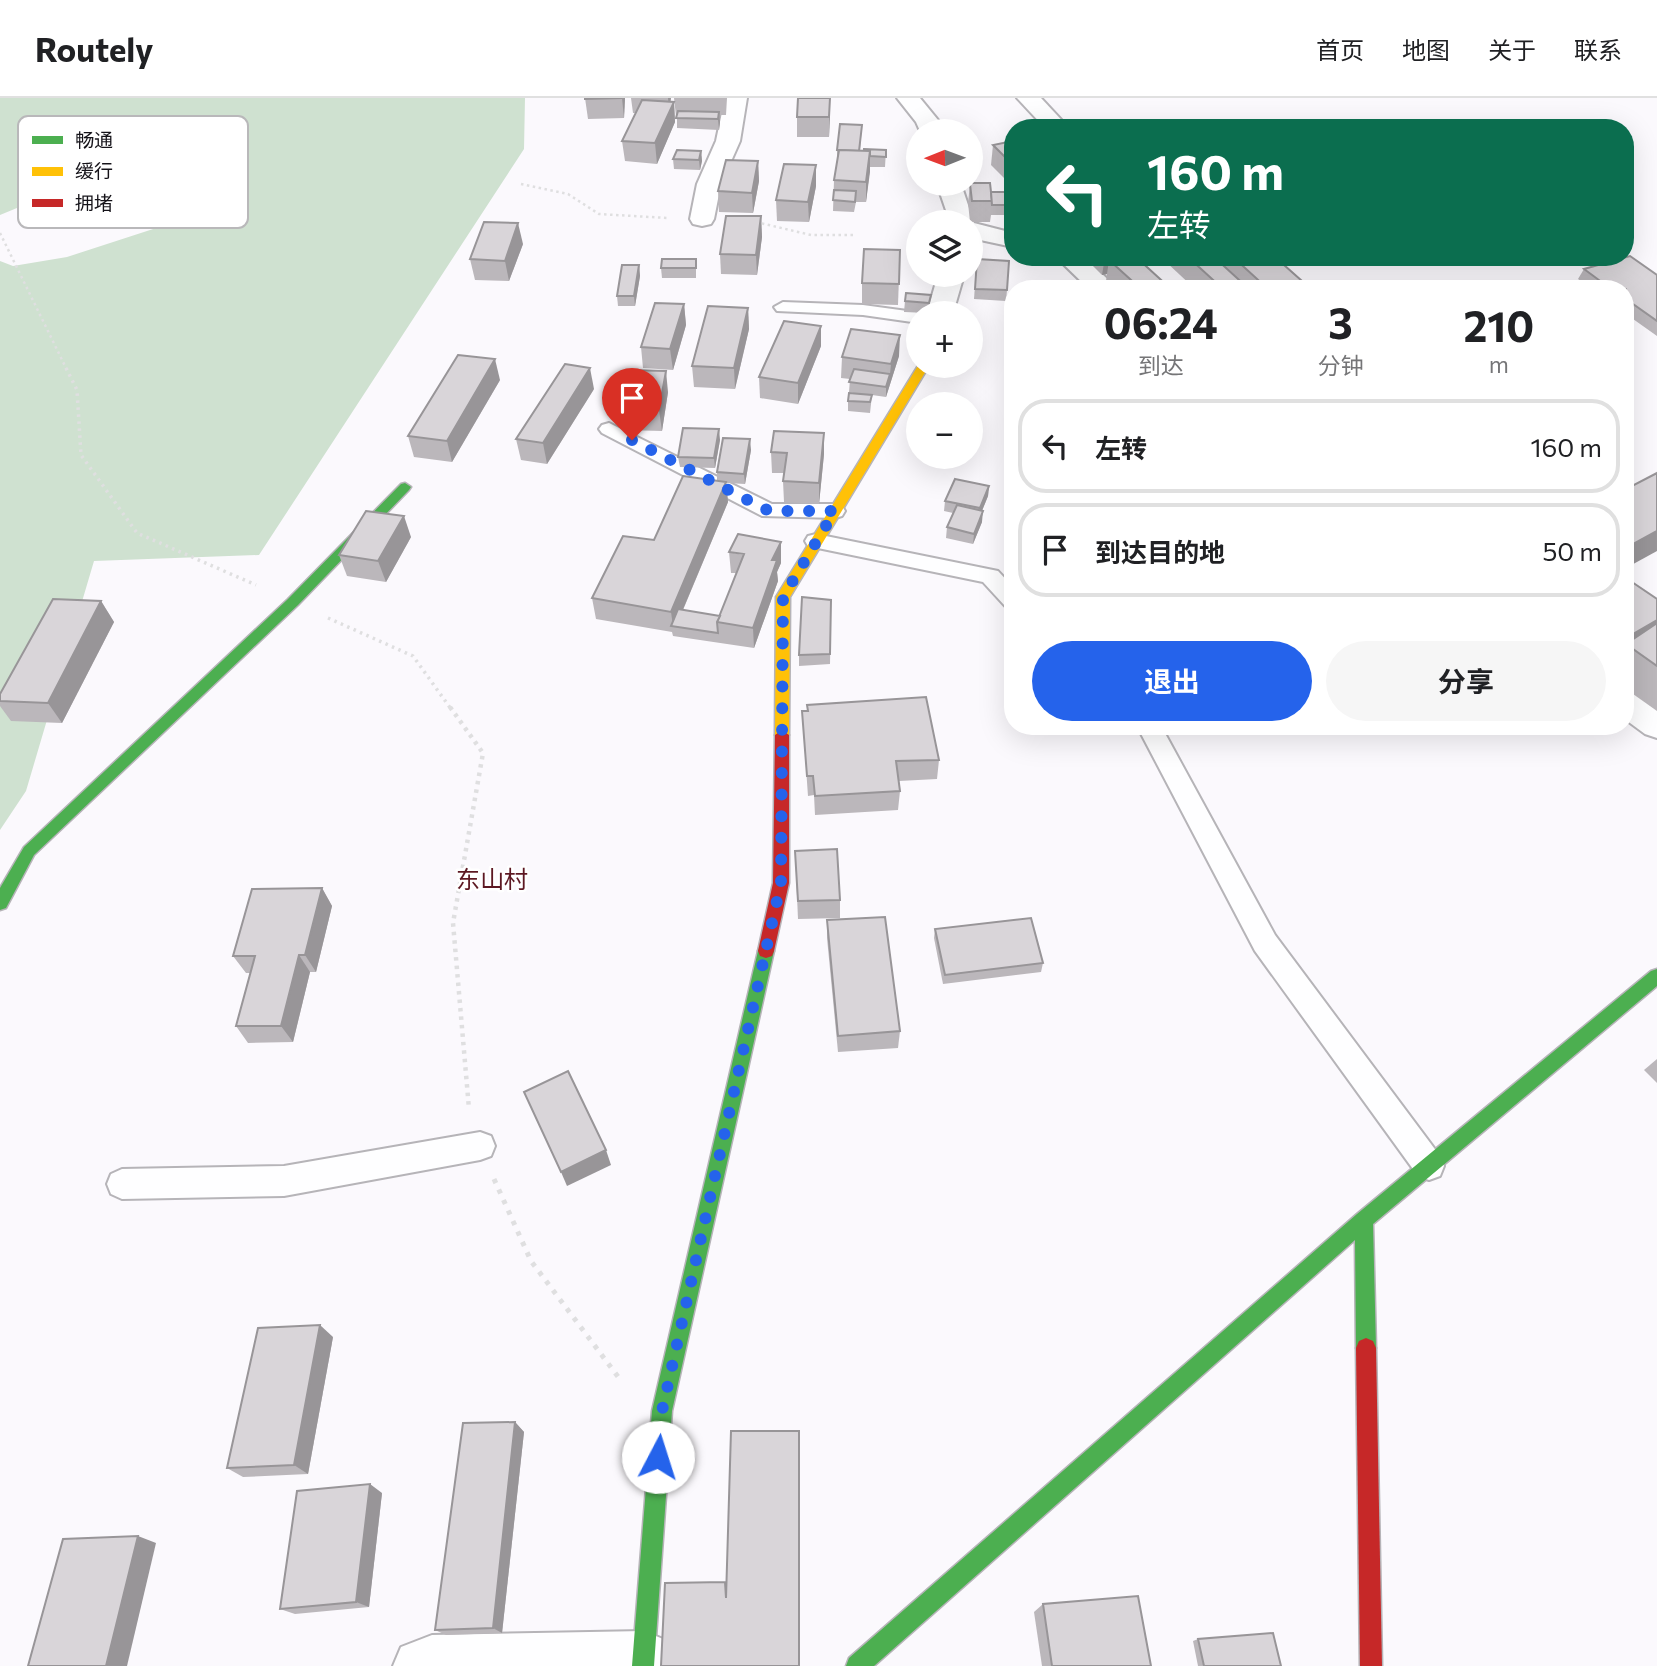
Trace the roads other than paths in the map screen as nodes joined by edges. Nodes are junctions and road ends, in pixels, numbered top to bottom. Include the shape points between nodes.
1 (736, 98) edge
2 (908, 98) edge
3 (1028, 98) edge
4 (926, 119) edge
5 (1049, 119) edge
6 (702, 219) dead end
7 (983, 233) edge
8 (1004, 238) edge
9 (1079, 266) edge
10 (1095, 280) edge
11 (783, 307) dead end
12 (906, 316) edge
13 (916, 378) edge
14 (609, 429) dead end
15 (405, 487) dead end
16 (835, 511) junction
17 (816, 541) junction
18 (1004, 591) edge
19 (1634, 708) edge
20 (1657, 724) edge
21 (1154, 735) edge
22 (0, 903) edge
23 (1657, 976) edge
24 (480, 1146) road end
25 (1429, 1166) junction
26 (122, 1184) dead end
27 (1364, 1220) junction
28 (644, 1662) edge
29 (420, 1666) edge
30 (857, 1666) edge
31 (1371, 1666) edge

1 - 6 street via 728,141 709,184
2 - 4 street
3 - 5 street
7 - 8 street
9 - 10 street
11 - 12 lane
13 - 16 street
14 - 16 lane via 769,511
15 - 22 street via 293,602 29,851
16 - 17 street
17 - 18 lane via 990,576
17 - 28 street via 783,597 781,883 662,1411
19 - 20 street
21 - 25 lane via 1265,943
23 - 25 street
24 - 26 lane via 284,1181
25 - 27 street
27 - 30 street
27 - 31 street
28 - 29 street via 432,1662

